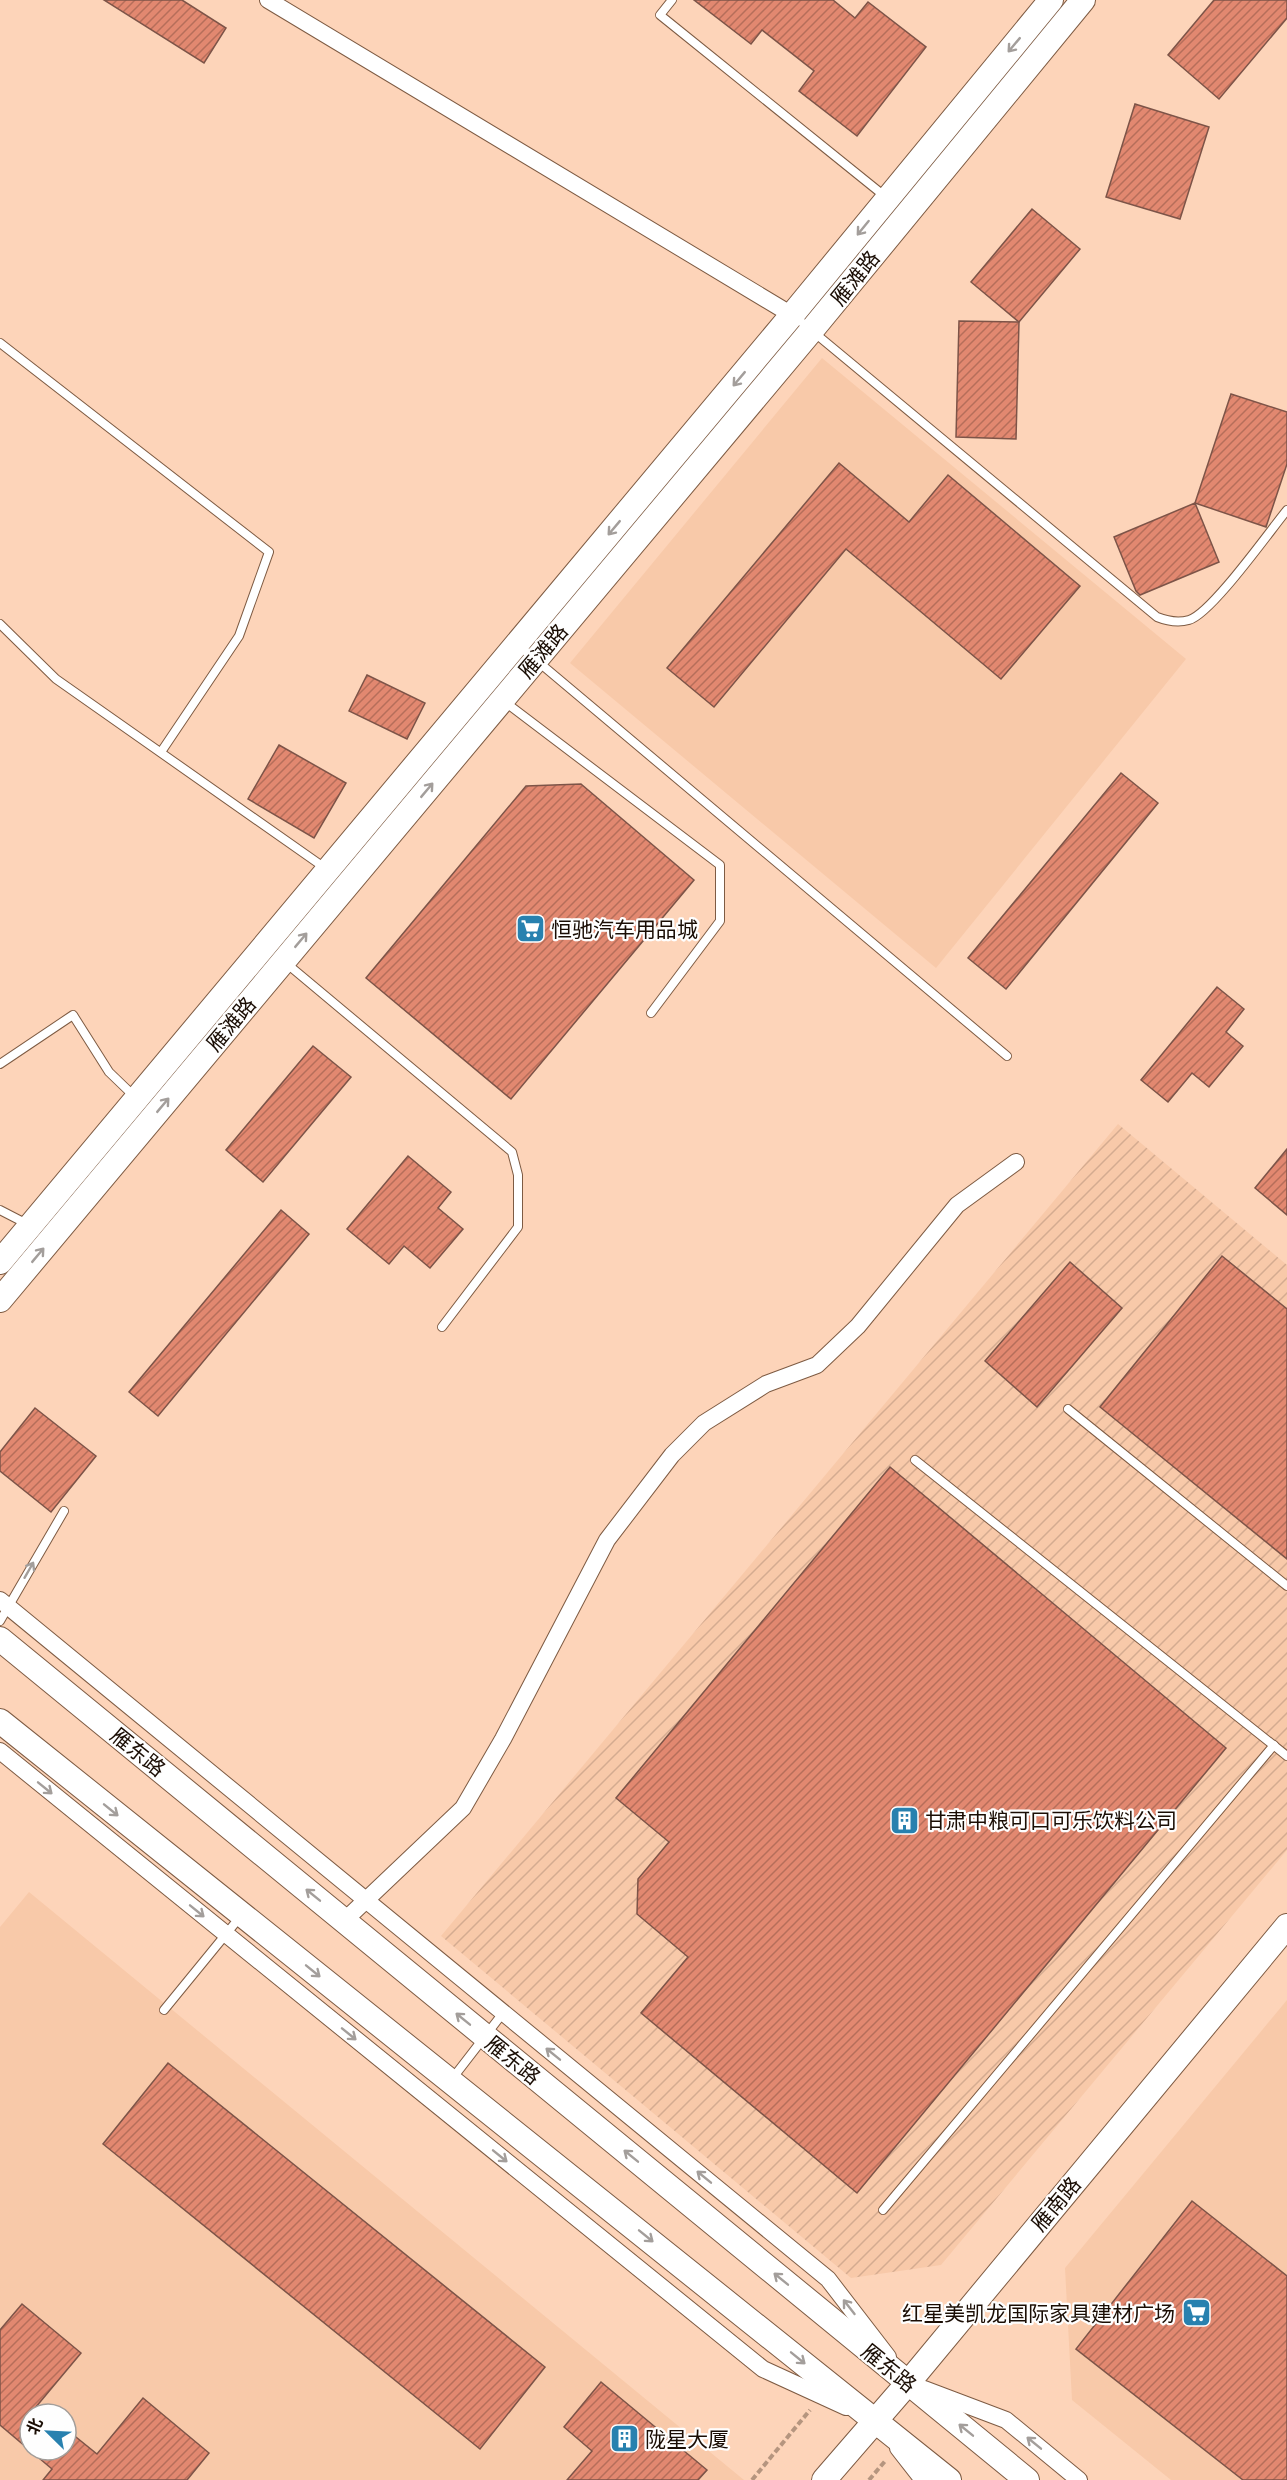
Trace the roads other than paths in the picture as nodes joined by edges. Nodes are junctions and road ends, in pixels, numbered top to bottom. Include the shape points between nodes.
1 (268, 0) edge
2 (672, 0) edge
3 (1051, 0) edge
4 (1083, 0) edge
5 (887, 198) junction
6 (792, 315) junction
7 (811, 331) junction
8 (0, 343) edge
9 (1287, 510) edge
10 (0, 624) edge
11 (517, 644) junction
12 (536, 660) junction
13 (502, 700) junction
14 (160, 752) junction
15 (328, 870) junction
16 (284, 961) junction
17 (651, 1013) dead end
18 (1007, 1056) dead end
19 (0, 1064) edge
20 (137, 1098) junction
21 (1016, 1162) dead end
22 (0, 1210) edge
23 (30, 1226) junction
24 (0, 1262) edge
25 (0, 1300) edge
26 (442, 1327) dead end
27 (1068, 1408) dead end
28 (915, 1460) dead end
29 (63, 1511) dead end
30 (1287, 1586) edge
31 (3, 1609) edge
32 (0, 1639) edge
33 (0, 1721) edge
34 (1274, 1745) junction
35 (0, 1751) edge
36 (1287, 1756) edge
37 (366, 1900) junction
38 (242, 1914) junction
39 (344, 1921) junction
40 (1287, 1926) edge
41 (225, 1934) junction
42 (164, 2010) dead end
43 (503, 2013) junction
44 (485, 2036) junction
45 (450, 2080) junction
46 (883, 2210) dead end
47 (908, 2383) junction
48 (875, 2420) junction
49 (824, 2480) edge
50 (923, 2480) edge
51 (949, 2480) edge
52 (1027, 2480) edge
53 (1079, 2480) edge

1 - 6 street
2 - 5 lane via 660,15
3 -> 5 main road, 雁滩路
4 - 7 main road, 雁滩路
5 -> 6 main road, 雁滩路
6 - 7 lane
6 -> 11 main road, 雁滩路
7 - 9 lane via 1157,617 1178,622 1208,608
7 - 12 main road, 雁滩路
8 - 14 lane via 269,552 239,636
10 - 14 lane via 56,679
11 - 12 lane
11 - 15 main road, 雁滩路
12 - 13 main road, 雁滩路
12 - 18 lane
16 -> 13 main road, 雁滩路
13 - 17 lane via 720,865 720,921
14 - 15 lane
15 - 20 main road, 雁滩路
25 -> 16 main road, 雁滩路
16 - 26 lane via 512,1152 518,1175 519,1227
19 - 20 lane via 73,1016 109,1072
20 - 23 main road, 雁滩路
21 - 37 street via 957,1205 858,1326 817,1365 766,1384 704,1423 672,1455 607,1540 463,1808
22 - 23 lane
23 - 24 main road, 雁滩路
27 - 30 lane
28 - 34 lane
31 -> 29 lane
31 - 37 street
39 -> 32 main road, 雁东路
33 -> 38 main road
34 - 36 lane
34 - 46 lane
35 -> 41 street
37 - 39 street
37 - 43 street
38 - 41 lane
38 -> 45 main road
44 -> 39 main road, 雁东路
40 - 47 main road, 雁南路
41 - 42 lane
41 -> 48 street via 763,2369
43 - 44 lane
47 -> 43 street via 828,2279
44 - 45 lane
47 -> 44 main road, 雁东路
45 -> 48 main road
47 - 48 main road, 雁南路
52 -> 47 main road, 雁东路
53 -> 47 street via 1005,2420
48 - 49 main road, 雁南路
48 - 50 street
48 - 51 main road

